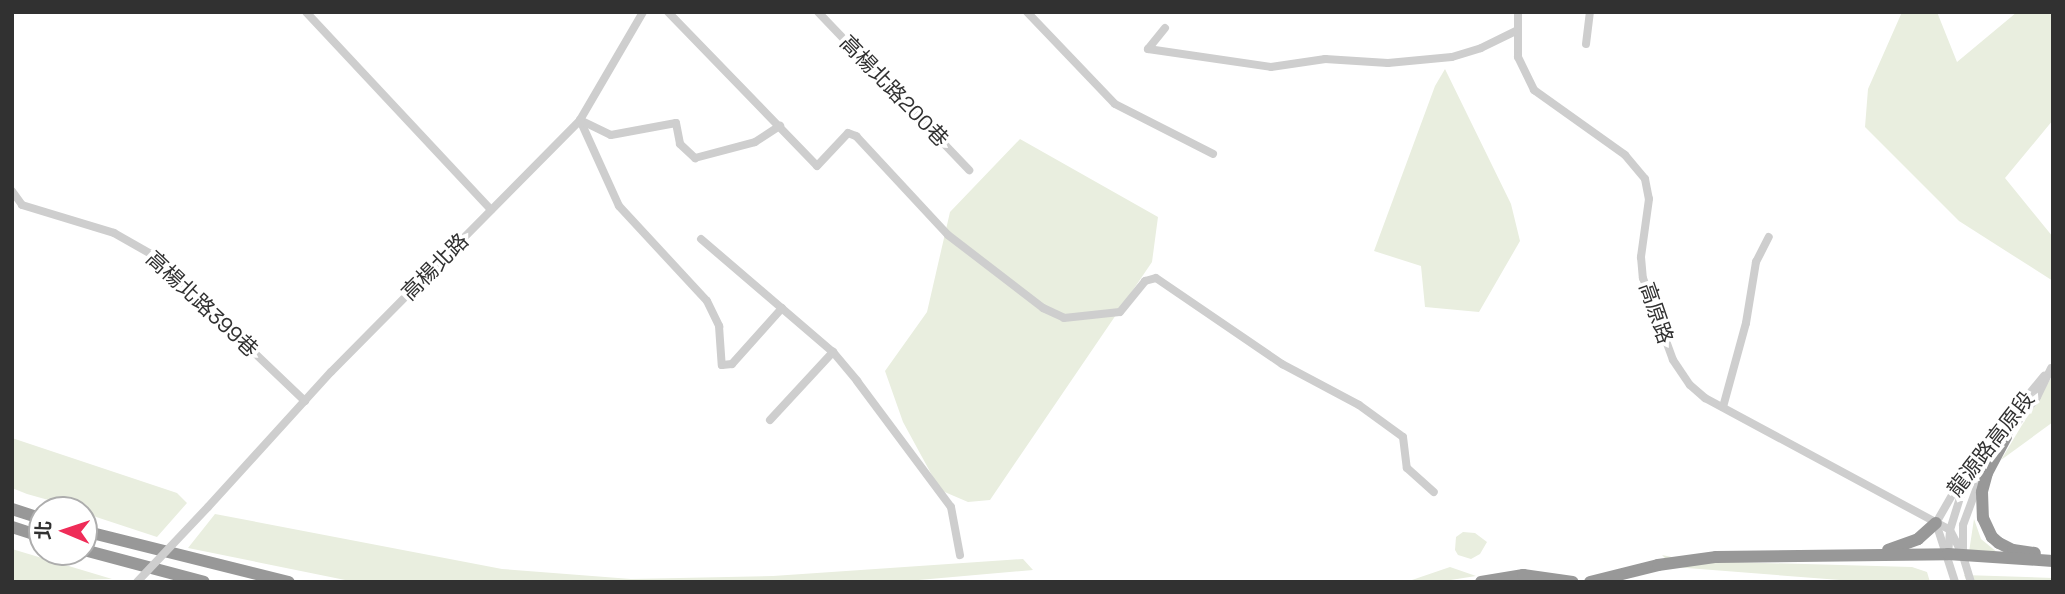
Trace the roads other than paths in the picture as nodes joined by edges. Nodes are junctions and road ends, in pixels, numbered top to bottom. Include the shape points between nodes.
1 (306, 12) edge
2 (643, 12) edge
3 (668, 12) edge
4 (818, 12) edge
5 (1027, 12) edge
6 (1518, 12) edge
7 (1590, 12) edge
8 (1165, 28) dead end
9 (1516, 31) junction
10 (1586, 44) dead end
11 (580, 120) junction
12 (780, 126) junction
13 (1213, 154) dead end
14 (969, 170) dead end
15 (12, 191) edge
16 (491, 210) junction
17 (1769, 237) dead end
18 (701, 239) dead end
19 (782, 308) junction
20 (833, 352) junction
21 (2052, 367) edge
22 (305, 401) junction
23 (1723, 407) junction
24 (770, 420) dead end
25 (2006, 437) junction
26 (1979, 454) junction
27 (1434, 492) dead end
28 (1936, 523) junction
29 (1950, 530) junction
30 (98, 534) edge
31 (98, 554) edge
32 (1948, 554) junction
33 (960, 555) dead end
34 (1866, 555) junction
35 (2053, 555) edge
36 (1965, 561) junction
37 (2053, 561) edge
38 (136, 582) edge
39 (204, 582) edge
40 (289, 582) edge
41 (1480, 582) edge
42 (1573, 582) edge
43 (1590, 582) edge
44 (1955, 582) edge
45 (1971, 582) edge

1 - 16 street
2 - 11 street, 高楊北路
3 - 12 street
4 - 14 street, 高楊北路200巷
5 - 13 street via 1115,104
6 - 9 street, 高原路
7 - 10 street
8 - 9 street via 1148,49 1271,67 1325,59 1388,63 1452,57
9 - 23 street, 高原路 via 1518,57 1534,90 1640,169 1649,199 1641,257 1648,297 1673,360 1690,385
11 - 12 street via 611,135 676,123 680,144 695,158 755,142
11 - 16 street, 高楊北路
11 - 19 street via 619,206 707,301 719,326 722,365 732,364
12 - 27 street via 817,166 848,133 856,136 948,234 1043,308 1063,318 1120,312 1146,281 1156,278 1282,364 1359,405 1403,437 1407,468
15 - 22 street, 高楊北路399巷 via 22,205 114,233 151,254
16 - 22 street, 高楊北路
17 - 23 street via 1756,262 1746,323
18 - 19 street
19 - 20 street
20 - 24 street
20 - 33 street via 951,507
21 - 25 street, 龍源路高原段 via 2037,397
21 - 26 street, 龍源路高原段
22 - 38 street, 高楊北路, bridge
23 - 28 street, 高原路
25 - 35 highway via 1982,492 1987,528 1999,543 2013,550
25 - 36 street, 龍源路高原段 via 1973,492 1963,525
26 - 28 street, 龍源路高原段
26 - 29 street via 1957,501
28 - 29 street, 高原路
28 - 32 street
28 - 34 highway via 1907,545
29 - 32 street
29 - 36 street
30 - 40 highway
31 - 39 highway
32 - 34 highway
32 - 36 highway
32 - 44 street
34 - 43 highway via 1699,558
36 - 37 highway
36 - 45 street
41 - 42 highway via 1523,575

